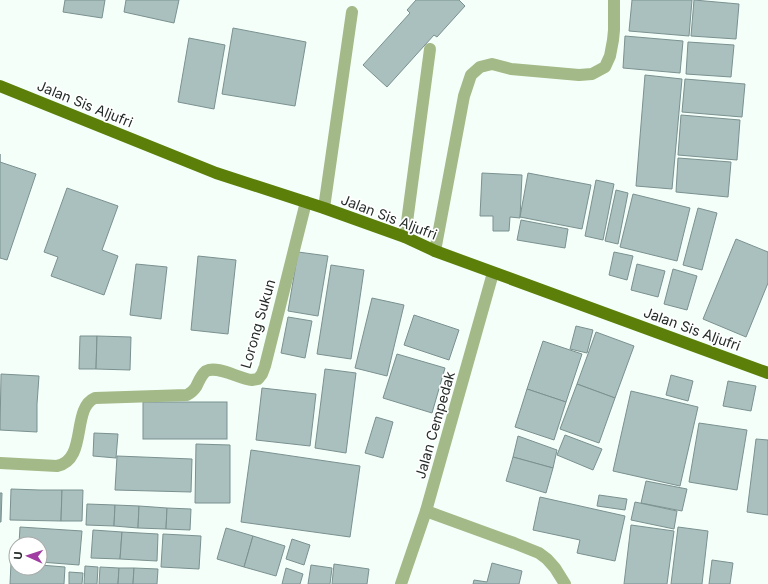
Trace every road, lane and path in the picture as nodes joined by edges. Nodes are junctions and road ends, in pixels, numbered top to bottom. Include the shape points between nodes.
1 (614, 0) edge
2 (352, 12) dead end
3 (430, 49) dead end
4 (0, 86) edge
5 (306, 202) junction
6 (324, 208) junction
7 (405, 237) junction
8 (435, 251) junction
9 (493, 273) junction
10 (768, 373) edge
11 (0, 463) edge
12 (426, 511) junction
13 (400, 584) edge
14 (565, 584) edge

1 - 8 street via 614,30 610,56 605,67 592,74 511,69 492,64 480,67 471,75 464,96
2 - 6 street
3 - 7 street
4 - 5 main road, Jalan Sis Aljufri via 216,173
5 - 6 main road, Jalan Sis Aljufri
5 - 11 street, Lorong Sukun via 265,366 258,379 251,380 213,369 203,374 196,387 187,395 95,398 88,403 83,412 75,449 67,462 57,466
6 - 7 main road, Jalan Sis Aljufri
7 - 8 main road, Jalan Sis Aljufri
8 - 9 main road, Jalan Sis Aljufri
9 - 10 main road, Jalan Sis Aljufri
9 - 12 street, Jalan Cempedak
12 - 13 street, Jalan Cempedak
12 - 14 street via 539,553 555,568

